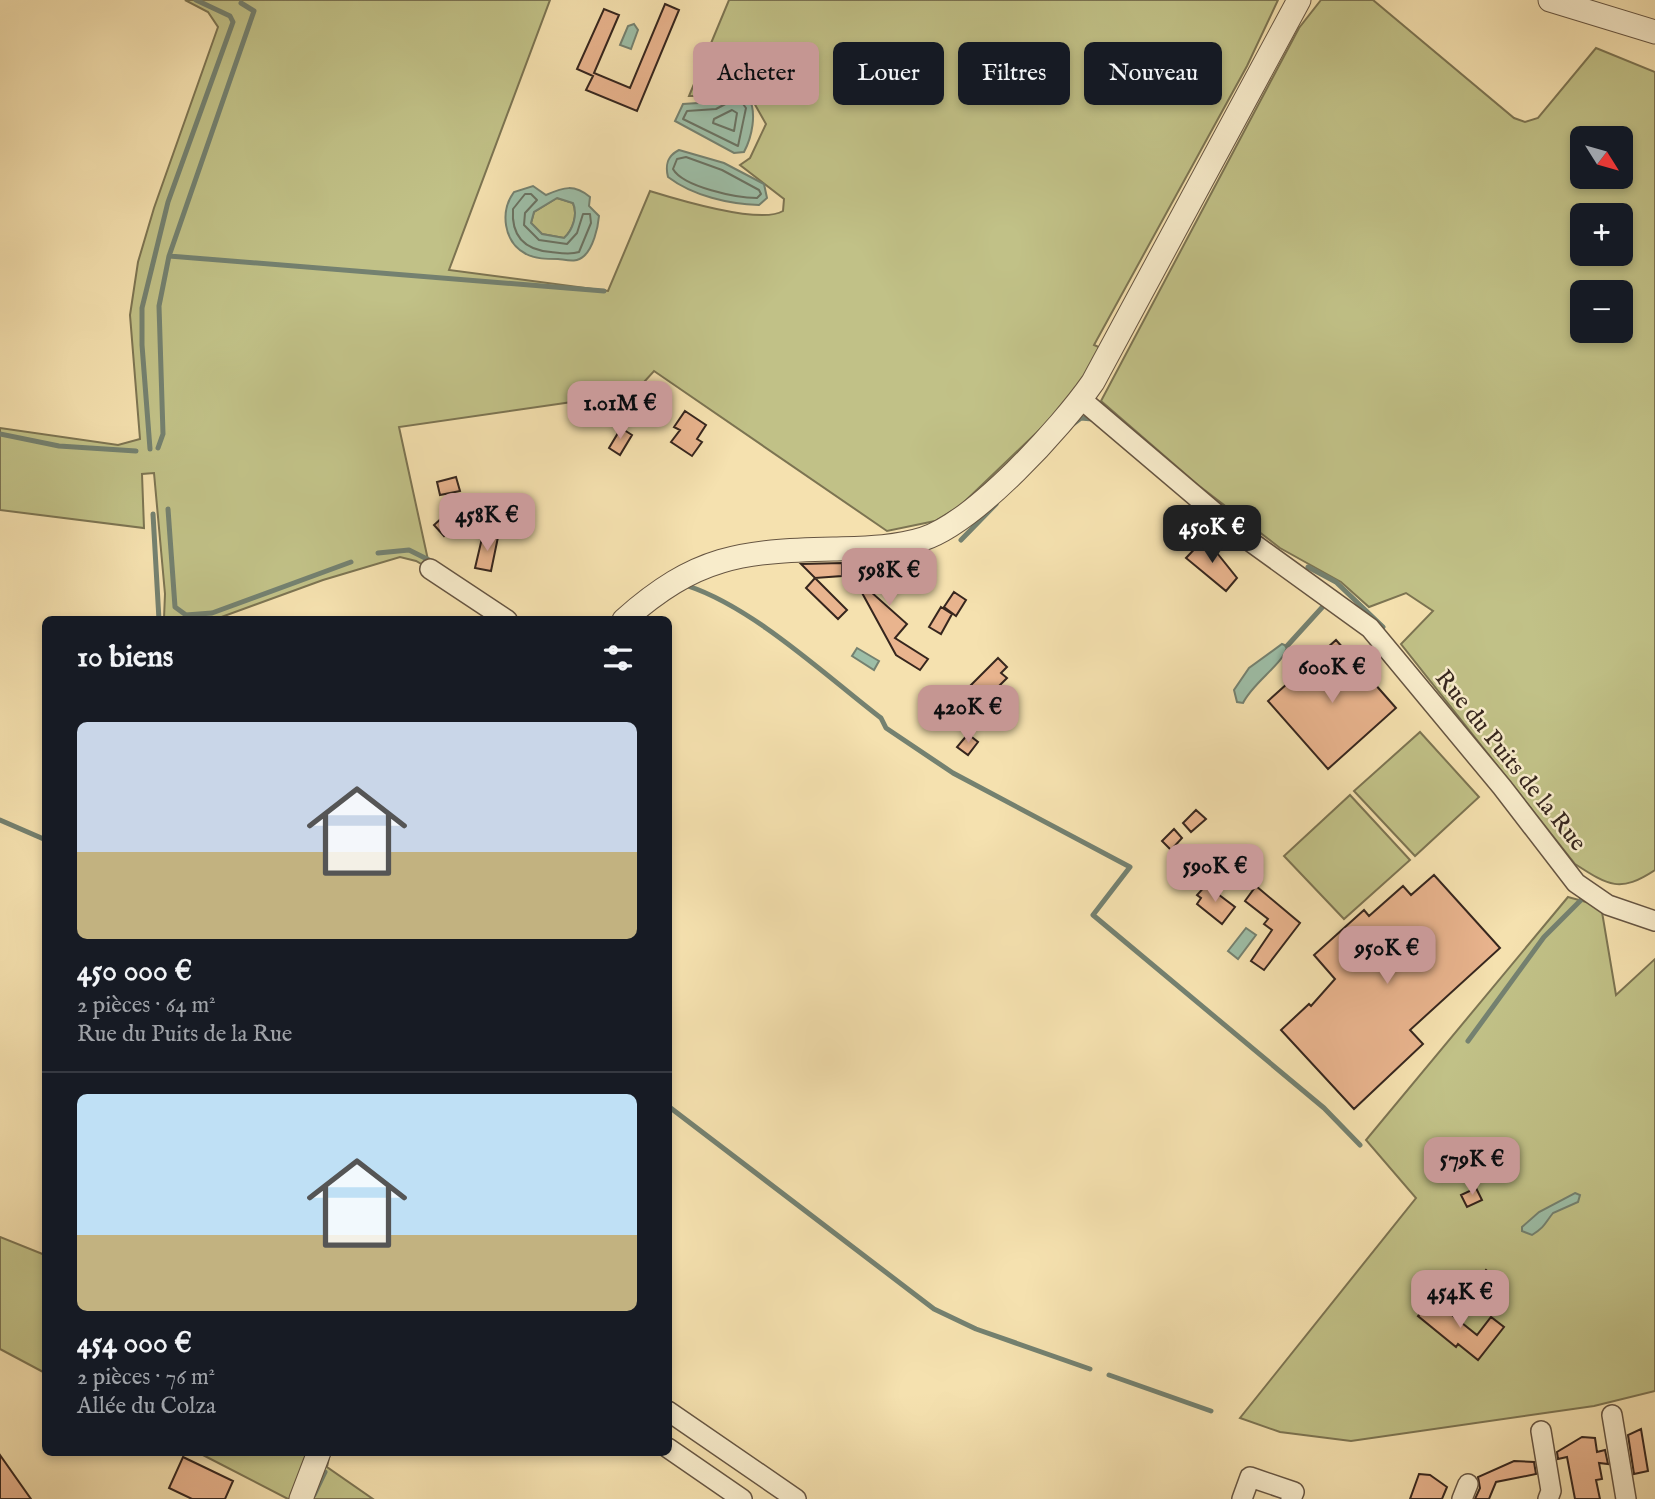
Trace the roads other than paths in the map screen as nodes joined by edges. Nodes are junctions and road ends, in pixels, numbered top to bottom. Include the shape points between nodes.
1 (1299, 0) edge
2 (1550, 0) edge
3 (1655, 32) edge
4 (1081, 399) junction
5 (430, 569) dead end
6 (501, 616) edge
7 (629, 616) edge
8 (1655, 921) edge
9 (672, 1413) edge
10 (1612, 1415) dead end
11 (1541, 1431) dead end
12 (672, 1451) edge
13 (317, 1456) edge
14 (301, 1499) edge
15 (742, 1499) edge
16 (796, 1499) edge
17 (1242, 1499) edge
18 (1292, 1499) edge
19 (1548, 1499) edge
20 (1626, 1499) edge

1 - 4 street
2 - 3 street
4 - 7 street via 997,488 943,530 896,545 769,550 719,559 675,581
4 - 8 street, Rue du Puits de la Rue via 1240,534 1370,628 1576,883 1608,905
5 - 6 street
9 - 16 street
10 - 20 street
11 - 19 street via 1551,1491
12 - 15 street
13 - 14 street
17 - 18 street via 1250,1477 1294,1492

